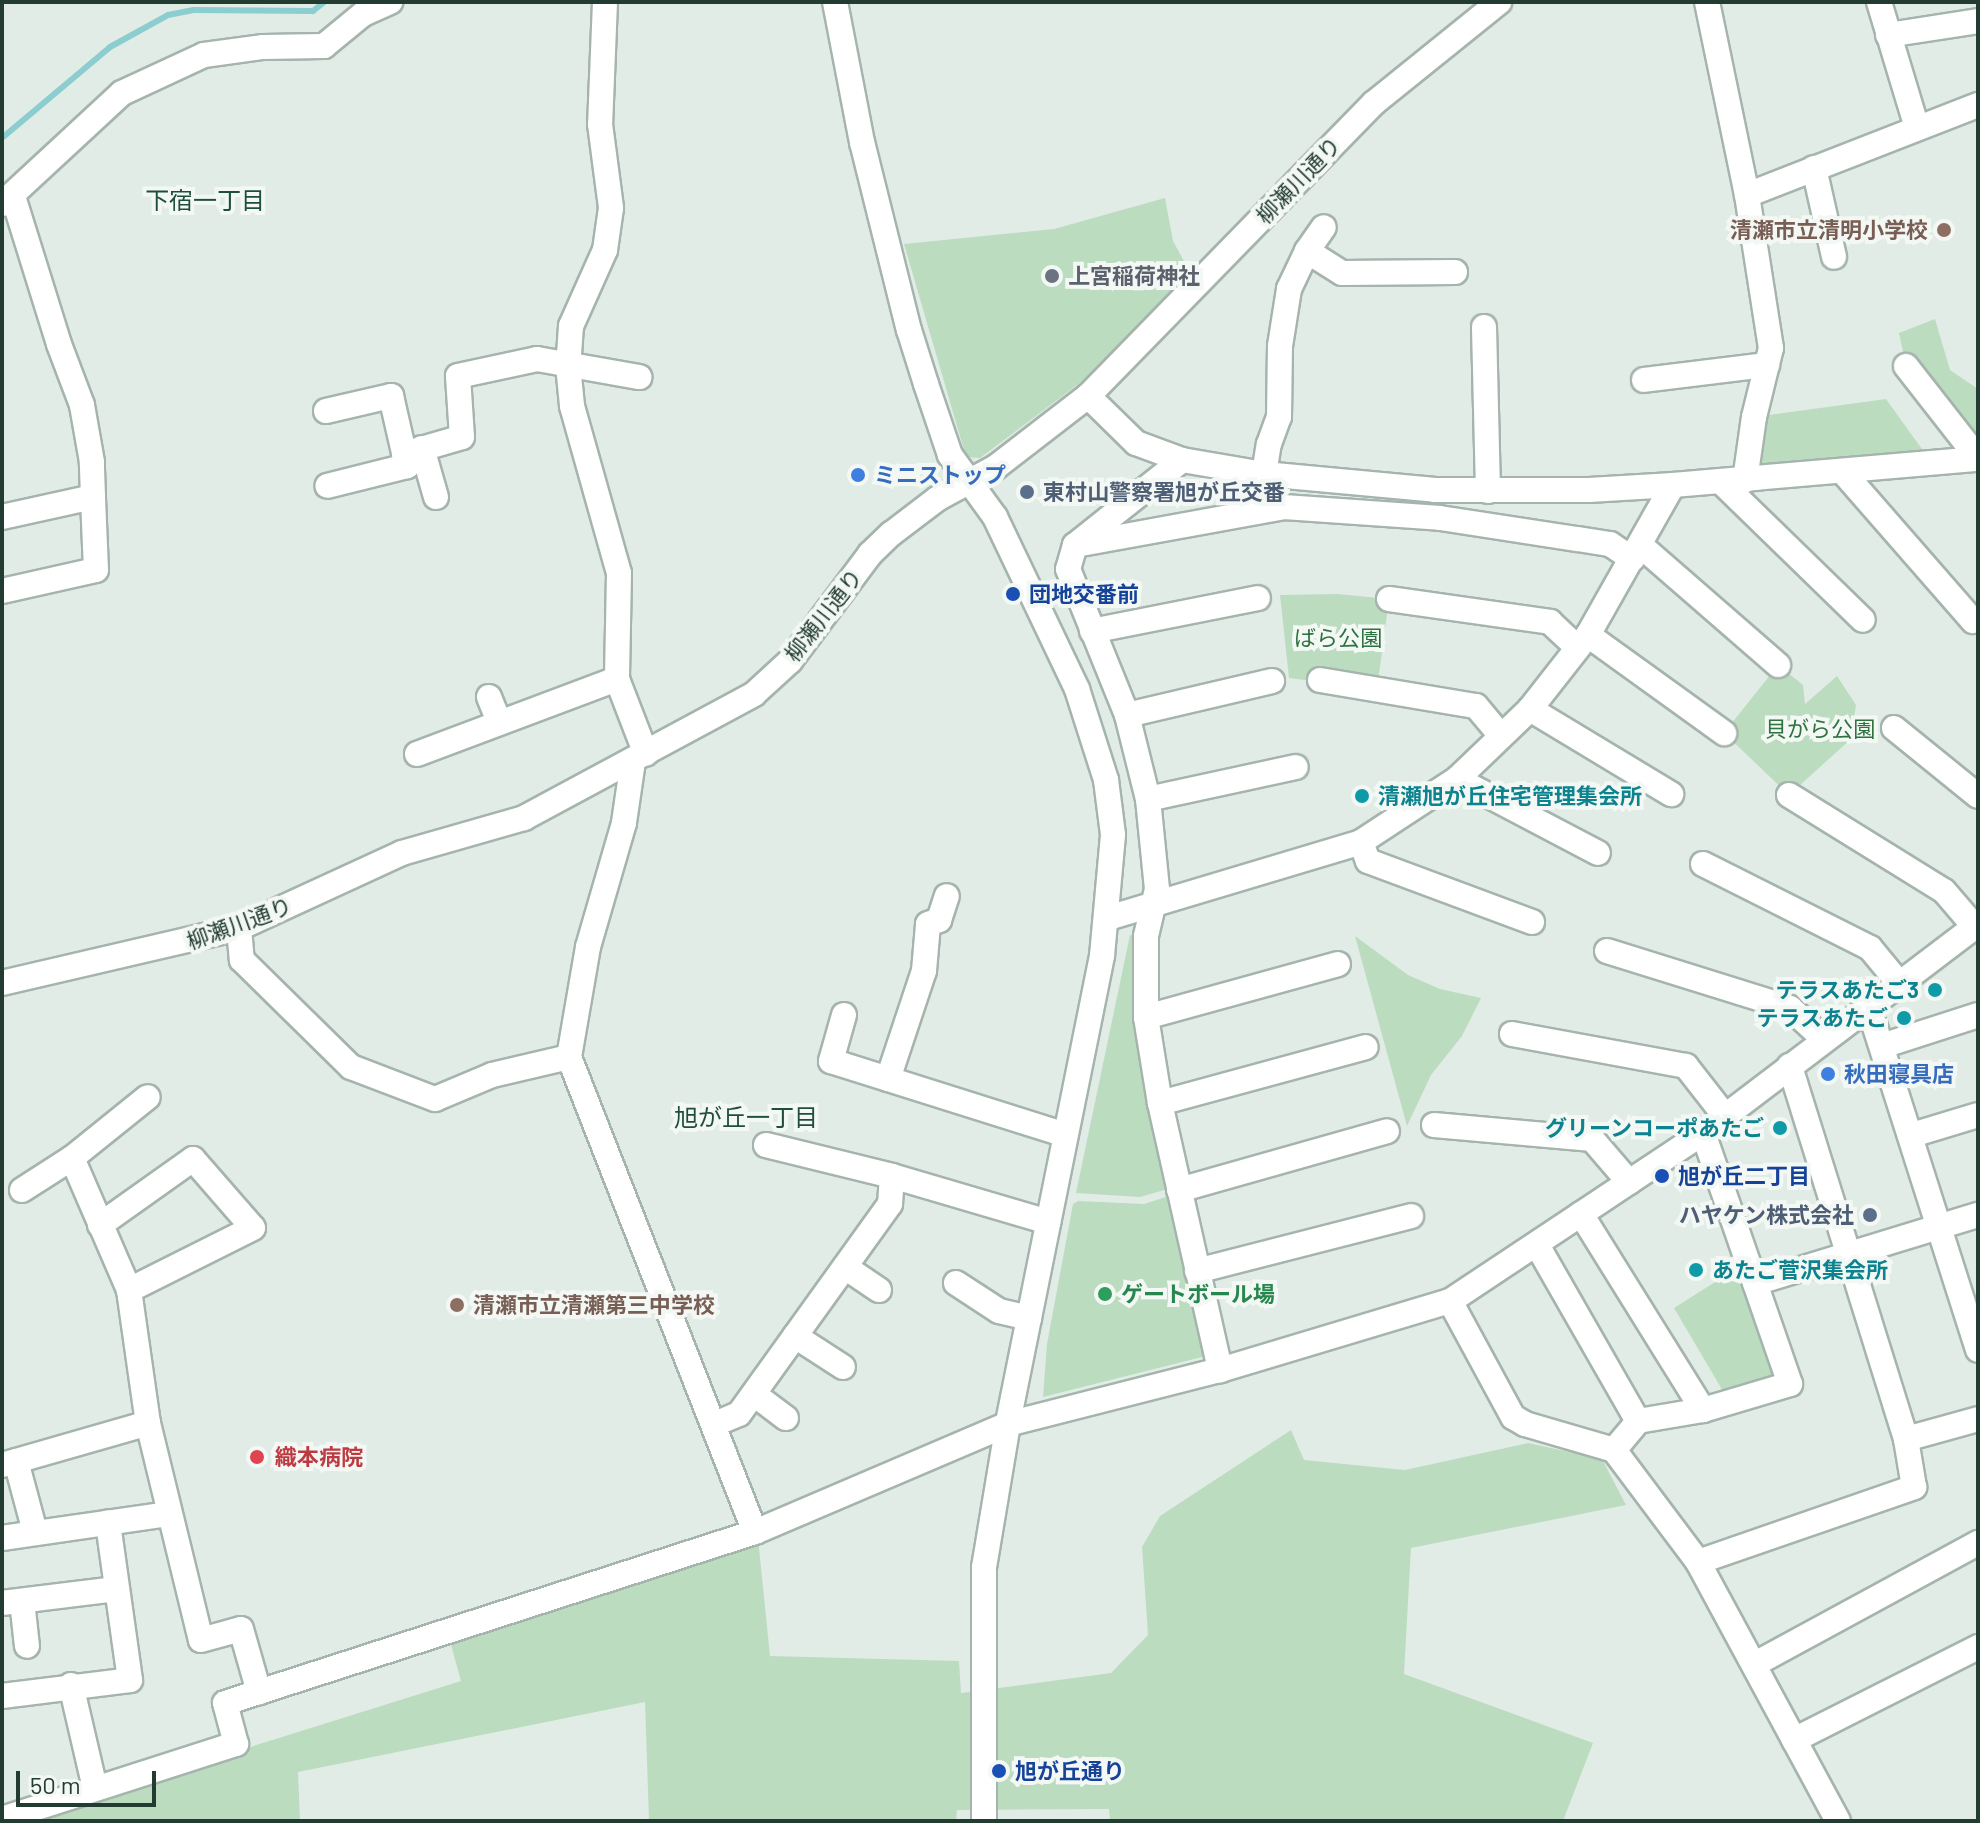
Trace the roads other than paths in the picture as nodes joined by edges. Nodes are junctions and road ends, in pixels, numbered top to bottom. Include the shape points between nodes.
1 (390, 2) edge
2 (605, 2) edge
3 (835, 2) edge
4 (1499, 2) edge
5 (1707, 2) edge
6 (1879, 2) edge
7 (1978, 21) edge
8 (1888, 35) junction
9 (1978, 105) edge
10 (1917, 128) junction
11 (1814, 168) junction
12 (1747, 195) junction
13 (7, 200) edge
14 (1324, 227) dead end
15 (1307, 251) junction
16 (1834, 257) dead end
17 (1455, 272) dead end
18 (1484, 327) dead end
19 (568, 365) junction
20 (1767, 365) junction
21 (1906, 366) dead end
22 (639, 377) dead end
23 (1644, 380) dead end
24 (1088, 396) junction
25 (326, 411) dead end
26 (413, 451) junction
27 (1978, 458) edge
28 (1182, 460) junction
29 (1843, 472) junction
30 (1264, 474) junction
31 (969, 480) junction
32 (1745, 480) junction
33 (1720, 481) junction
34 (1673, 485) junction
35 (327, 486) dead end
36 (1488, 491) junction
37 (93, 497) junction
38 (436, 497) dead end
39 (2, 517) edge
40 (1075, 545) junction
41 (1636, 552) junction
42 (2, 591) edge
43 (1258, 598) dead end
44 (1389, 599) dead end
45 (1863, 620) dead end
46 (1973, 621) dead end
47 (1092, 631) junction
48 (1583, 641) junction
49 (1778, 665) dead end
50 (617, 679) junction
51 (1320, 680) dead end
52 (1272, 681) dead end
53 (489, 697) dead end
54 (1530, 709) junction
55 (1127, 715) junction
56 (499, 722) junction
57 (1894, 728) dead end
58 (1724, 733) dead end
59 (1501, 736) junction
60 (417, 754) dead end
61 (639, 757) junction
62 (1296, 767) dead end
63 (1457, 779) junction
64 (1671, 794) dead end
65 (1789, 795) dead end
66 (1978, 796) edge
67 (1148, 799) junction
68 (1361, 842) junction
69 (1598, 853) dead end
70 (1703, 864) dead end
71 (947, 896) dead end
72 (1155, 906) junction
73 (1108, 918) junction
74 (1532, 922) dead end
75 (1976, 925) edge
76 (239, 928) junction
77 (1607, 951) dead end
78 (1338, 964) dead end
79 (1898, 982) junction
80 (2, 983) edge
81 (1868, 1005) junction
82 (844, 1015) dead end
83 (1978, 1015) edge
84 (1146, 1017) junction
85 (1512, 1034) dead end
86 (1824, 1039) junction
87 (1882, 1046) junction
88 (1366, 1047) dead end
89 (569, 1057) junction
90 (1790, 1066) junction
91 (888, 1079) junction
92 (148, 1097) dead end
93 (1160, 1103) junction
94 (1978, 1115) edge
95 (1725, 1116) junction
96 (1434, 1125) dead end
97 (1387, 1131) dead end
98 (1703, 1133) junction
99 (1065, 1135) junction
100 (1912, 1135) junction
101 (766, 1145) dead end
102 (72, 1158) junction
103 (892, 1176) junction
104 (1629, 1182) junction
105 (22, 1190) dead end
106 (1179, 1190) junction
107 (1581, 1214) junction
108 (1978, 1215) edge
109 (1411, 1216) dead end
110 (1048, 1222) junction
111 (100, 1225) junction
112 (1940, 1226) junction
113 (1537, 1245) junction
114 (1850, 1254) junction
115 (845, 1267) junction
116 (1197, 1271) junction
117 (956, 1283) dead end
118 (1755, 1283) junction
119 (129, 1290) junction
120 (879, 1290) dead end
121 (1450, 1301) junction
122 (1973, 1317) edge
123 (1029, 1318) junction
124 (795, 1336) junction
125 (1978, 1350) edge
126 (843, 1367) dead end
127 (1220, 1370) junction
128 (754, 1394) junction
129 (1703, 1410) junction
130 (786, 1418) dead end
131 (1978, 1419) edge
132 (1638, 1421) junction
133 (148, 1423) junction
134 (715, 1424) junction
135 (1008, 1424) junction
136 (1906, 1439) junction
137 (1614, 1450) junction
138 (9, 1463) edge
139 (169, 1514) junction
140 (108, 1523) junction
141 (35, 1532) junction
142 (755, 1532) junction
143 (2, 1538) edge
144 (1978, 1543) edge
145 (1698, 1562) junction
146 (116, 1589) junction
147 (12, 1602) edge
148 (27, 1646) dead end
149 (1978, 1647) edge
150 (1755, 1664) junction
151 (71, 1685) junction
152 (259, 1692) junction
153 (2, 1696) edge
154 (1794, 1740) junction
155 (95, 1788) junction
156 (2, 1819) edge
157 (984, 1821) edge
158 (1838, 1821) edge

1 - 13 street via 363,14 324,46 204,55 122,93
2 - 19 street via 600,124 611,208 605,250 571,326
3 - 31 street via 862,142 909,330 950,455
4 - 24 street, 柳瀬川通り via 1374,103
5 - 12 street
6 - 8 street
7 - 8 street
8 - 10 street
9 - 10 street
10 - 11 street
11 - 12 street
11 - 16 street
12 - 20 street via 1771,348
13 - 37 street via 82,405
14 - 15 street
15 - 17 street via 1342,273
15 - 30 street via 1289,289 1280,346 1279,417
18 - 36 street
19 - 22 street
19 - 26 street via 537,359 458,376 462,437
19 - 50 street via 572,406 619,573
20 - 23 street
20 - 32 street
21 - 27 street
24 - 28 street via 1136,443
24 - 31 street, 柳瀬川通り via 1023,447
25 - 26 street via 391,396
26 - 35 street via 407,466
26 - 38 street
27 - 29 street
28 - 30 street
28 - 40 street
29 - 32 street
29 - 46 street
30 - 36 street
31 - 61 street, 柳瀬川通り via 870,554 790,661 754,694
31 - 73 street via 995,517 1077,689 1095,739 1113,835
32 - 33 street
33 - 34 street
33 - 45 street
34 - 36 street
34 - 41 street
37 - 39 street
37 - 42 street via 96,570
40 - 41 street via 1284,507 1440,518
40 - 47 street via 1068,569
41 - 48 street
41 - 49 street
43 - 47 street
44 - 48 street via 1550,622
47 - 55 street
48 - 54 street
48 - 58 street
50 - 56 street
50 - 61 street
51 - 59 street via 1476,706
52 - 55 street
53 - 56 street
54 - 59 street
54 - 64 street
55 - 67 street
56 - 60 street
57 - 66 street
59 - 63 street
61 - 76 street, 柳瀬川通り via 524,818 402,853
61 - 89 street via 588,947
62 - 67 street
63 - 68 street
63 - 69 street
65 - 75 street via 1944,891
67 - 72 street
68 - 72 street
68 - 74 street via 1368,861
70 - 79 street via 1870,948
71 - 91 street via 939,920 928,924 924,971
72 - 73 street
72 - 84 street via 1146,936
73 - 99 street
75 - 79 street
76 - 80 street, 柳瀬川通り
76 - 89 street via 242,960 351,1067 435,1099 492,1075
77 - 86 street via 1790,1008
78 - 84 street
79 - 81 street
81 - 86 street
81 - 87 street
82 - 91 street via 831,1061
83 - 87 street
84 - 93 street
85 - 95 street via 1686,1066
86 - 90 street
87 - 100 street
88 - 93 street
89 - 134 street
90 - 95 street
90 - 114 street
91 - 99 street
92 - 102 street
93 - 106 street
94 - 100 street
95 - 98 street
96 - 104 street via 1592,1139
97 - 106 street
98 - 104 street
98 - 118 street
99 - 110 street
100 - 112 street
101 - 103 street
102 - 105 street
102 - 111 street
103 - 110 street
103 - 115 street via 890,1204
104 - 107 street
106 - 116 street
107 - 113 street
107 - 129 street
108 - 112 street
109 - 116 street
110 - 123 street
111 - 119 street
111 - 119 street via 193,1159 253,1228
112 - 114 street
112 - 122 street
113 - 121 street
113 - 132 street
114 - 118 street
114 - 136 street
115 - 120 street
115 - 124 street
116 - 127 street
117 - 123 street via 999,1311
118 - 129 street via 1790,1384
119 - 133 street
121 - 127 street
121 - 137 street via 1513,1417
122 - 125 street
123 - 135 street
124 - 126 street
124 - 128 street
127 - 135 street
128 - 130 street
128 - 134 street via 739,1414
129 - 132 street
131 - 136 street
132 - 137 street
133 - 138 street
133 - 139 street
134 - 142 street
135 - 142 street
135 - 157 street via 984,1567
136 - 145 street via 1914,1487
137 - 145 street
138 - 141 street
139 - 140 street
139 - 152 street via 201,1640 241,1629
140 - 141 street
140 - 146 street
141 - 143 street
142 - 152 street
144 - 150 street
145 - 150 street
146 - 147 street
146 - 151 street via 130,1680
147 - 148 street
149 - 154 street
150 - 154 street
151 - 153 street
151 - 155 street
152 - 155 street via 225,1703 236,1744
154 - 158 street
155 - 156 street

